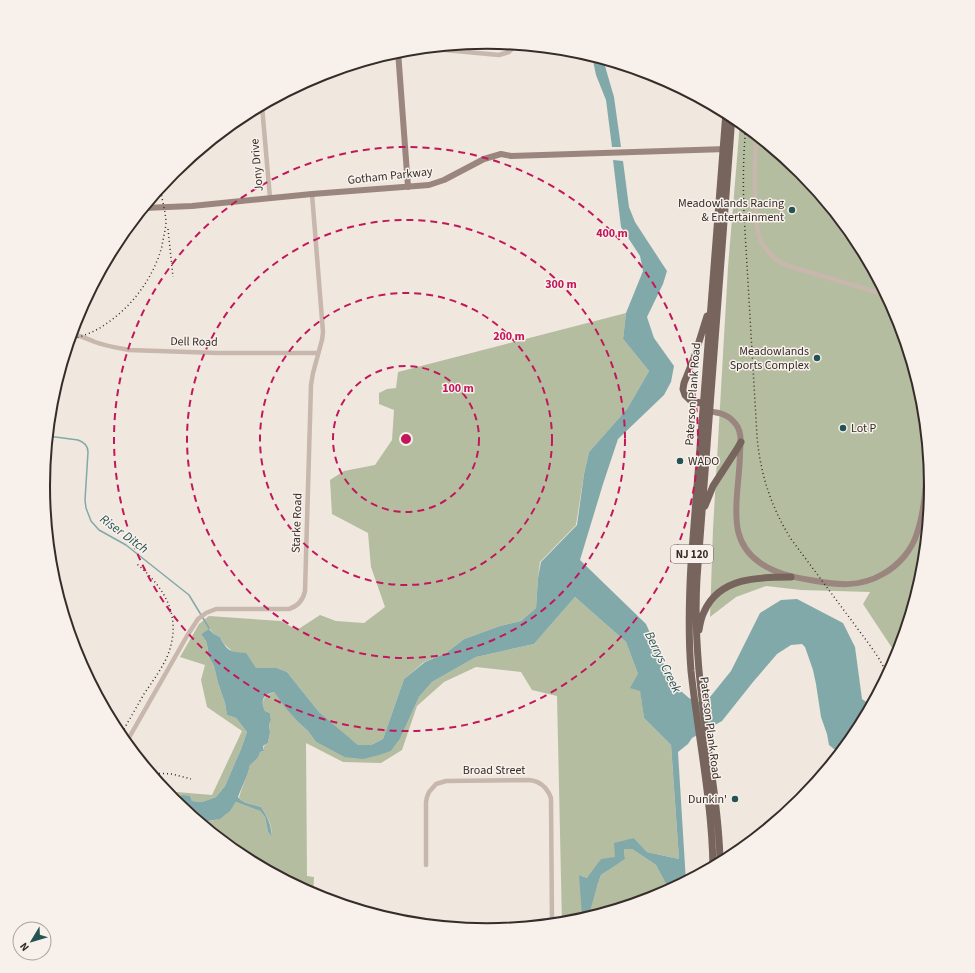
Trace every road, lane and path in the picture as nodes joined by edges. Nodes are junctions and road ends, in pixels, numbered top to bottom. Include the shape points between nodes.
1 (511, 50) edge
2 (452, 51) edge
3 (399, 58) edge
4 (263, 112) edge
5 (726, 120) edge
6 (731, 123) edge
7 (756, 141) edge
8 (726, 149) junction
9 (408, 187) junction
10 (312, 194) junction
11 (270, 198) junction
12 (151, 208) edge
13 (880, 293) edge
14 (711, 304) junction
15 (77, 335) edge
16 (318, 353) junction
17 (706, 408) junction
18 (741, 442) junction
19 (925, 483) edge
20 (702, 515) junction
21 (791, 577) junction
22 (696, 640) junction
23 (698, 696) junction
24 (129, 737) edge
25 (703, 737) junction
26 (720, 857) edge
27 (713, 859) edge
28 (426, 865) dead end
29 (552, 919) edge

1 - 2 street via 499,55
3 - 9 street
4 - 11 street, Jony Drive
5 - 8 main road, Paterson Plank Road / NJ 120
6 - 8 main road, Paterson Plank Road / NJ 120
7 - 13 street via 756,225 767,251 788,266
8 - 9 street, Gotham Parkway via 511,156 502,154 484,159 436,183
8 - 14 main road, Paterson Plank Road / NJ 120
8 - 17 main road, Paterson Plank Road / NJ 120
9 - 10 street, Gotham Parkway
10 - 11 street, Gotham Parkway
10 - 16 street, Starke Road via 323,332
11 - 12 street, Gotham Parkway
14 - 17 main road, Paterson Plank Road / NJ 120
14 - 17 main road via 683,386 687,398
15 - 16 street, Dell Road via 129,350
16 - 24 street, Starke Road via 311,385 303,598 297,605 288,609 216,609 203,615 194,624
17 - 18 street via 733,420 739,430
17 - 20 main road, Paterson Plank Road / NJ 120
17 - 23 main road, Paterson Plank Road / NJ 120 via 689,600 690,647
18 - 20 main road via 713,486
18 - 21 street via 735,516 738,534 746,549 758,562
19 - 21 street via 918,529 911,546 887,572 858,583 839,584
20 - 22 main road, Paterson Plank Road / NJ 120 via 696,587
21 - 22 main road via 750,579 722,590 706,609
22 - 23 main road, Paterson Plank Road / NJ 120
23 - 25 main road, Paterson Plank Road / NJ 120
25 - 26 main road, Paterson Plank Road / NJ 120 via 718,824
25 - 27 main road, Paterson Plank Road / NJ 120
28 - 29 street, Broad Street via 426,802 429,792 436,784 446,781 539,782 551,798

